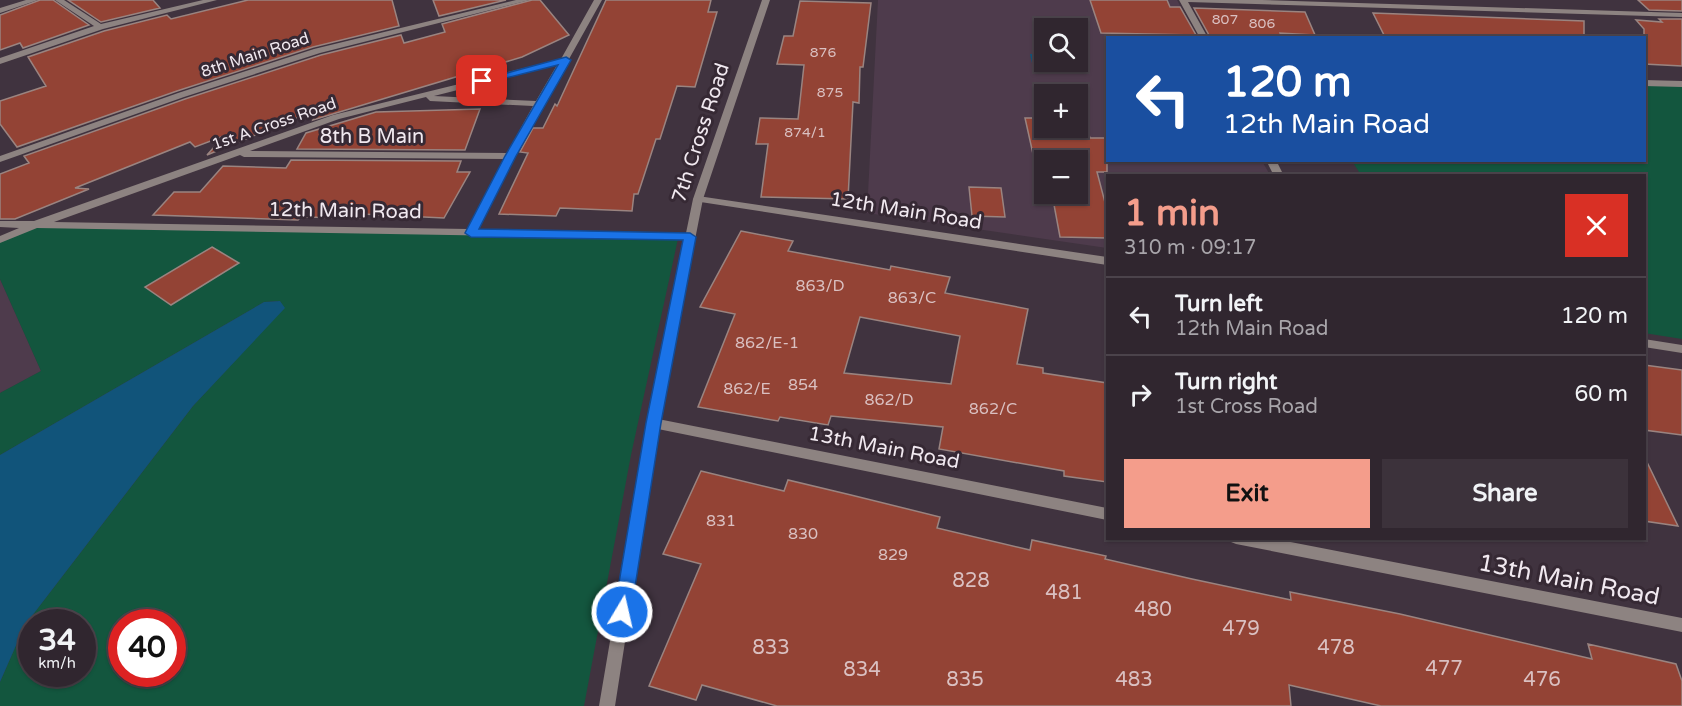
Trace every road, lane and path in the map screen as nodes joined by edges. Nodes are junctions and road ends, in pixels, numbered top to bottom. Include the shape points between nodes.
1 (34, 0) edge
2 (59, 0) edge
3 (213, 0) edge
4 (526, 0) edge
5 (598, 0) edge
6 (766, 0) edge
7 (1184, 0) edge
8 (0, 11) edge
9 (1682, 15) edge
10 (100, 27) junction
11 (1203, 36) edge
12 (566, 60) junction
13 (0, 62) edge
14 (1646, 83) edge
15 (1682, 84) edge
16 (419, 97) junction
17 (540, 104) junction
18 (234, 153) junction
19 (510, 156) junction
20 (0, 159) edge
21 (698, 199) junction
22 (0, 224) edge
23 (37, 224) junction
24 (471, 233) junction
25 (690, 237) junction
26 (0, 240) edge
27 (1106, 261) edge
28 (1646, 343) edge
29 (1682, 349) edge
30 (653, 423) junction
31 (1106, 514) edge
32 (1246, 540) edge
33 (1682, 625) edge
34 (607, 706) edge

1 - 8 street
2 - 10 street
3 - 10 street
4 - 20 street, 8th Main Road via 317,51
5 - 12 street
6 - 21 street, 7th Cross Road
7 - 9 street
7 - 11 street
10 - 13 street
12 - 16 street, 1st A Cross Road
12 - 17 street
14 - 15 street
16 - 17 street
16 - 18 street, 1st A Cross Road via 336,117
17 - 19 street
18 - 19 street, 8th B Main
18 - 23 street, 1st A Cross Road
19 - 24 street
21 - 25 street, 7th Cross Road
21 - 27 street, 12th Main Road
22 - 23 street, 12th Main Road
23 - 24 street, 12th Main Road
23 - 26 street, 1st A Cross Road
24 - 25 street, 12th Main Road
25 - 30 street, 7th Cross Road
28 - 29 street
30 - 31 street, 13th Main Road
30 - 34 street, 7th Cross Road
32 - 33 street, 13th Main Road

